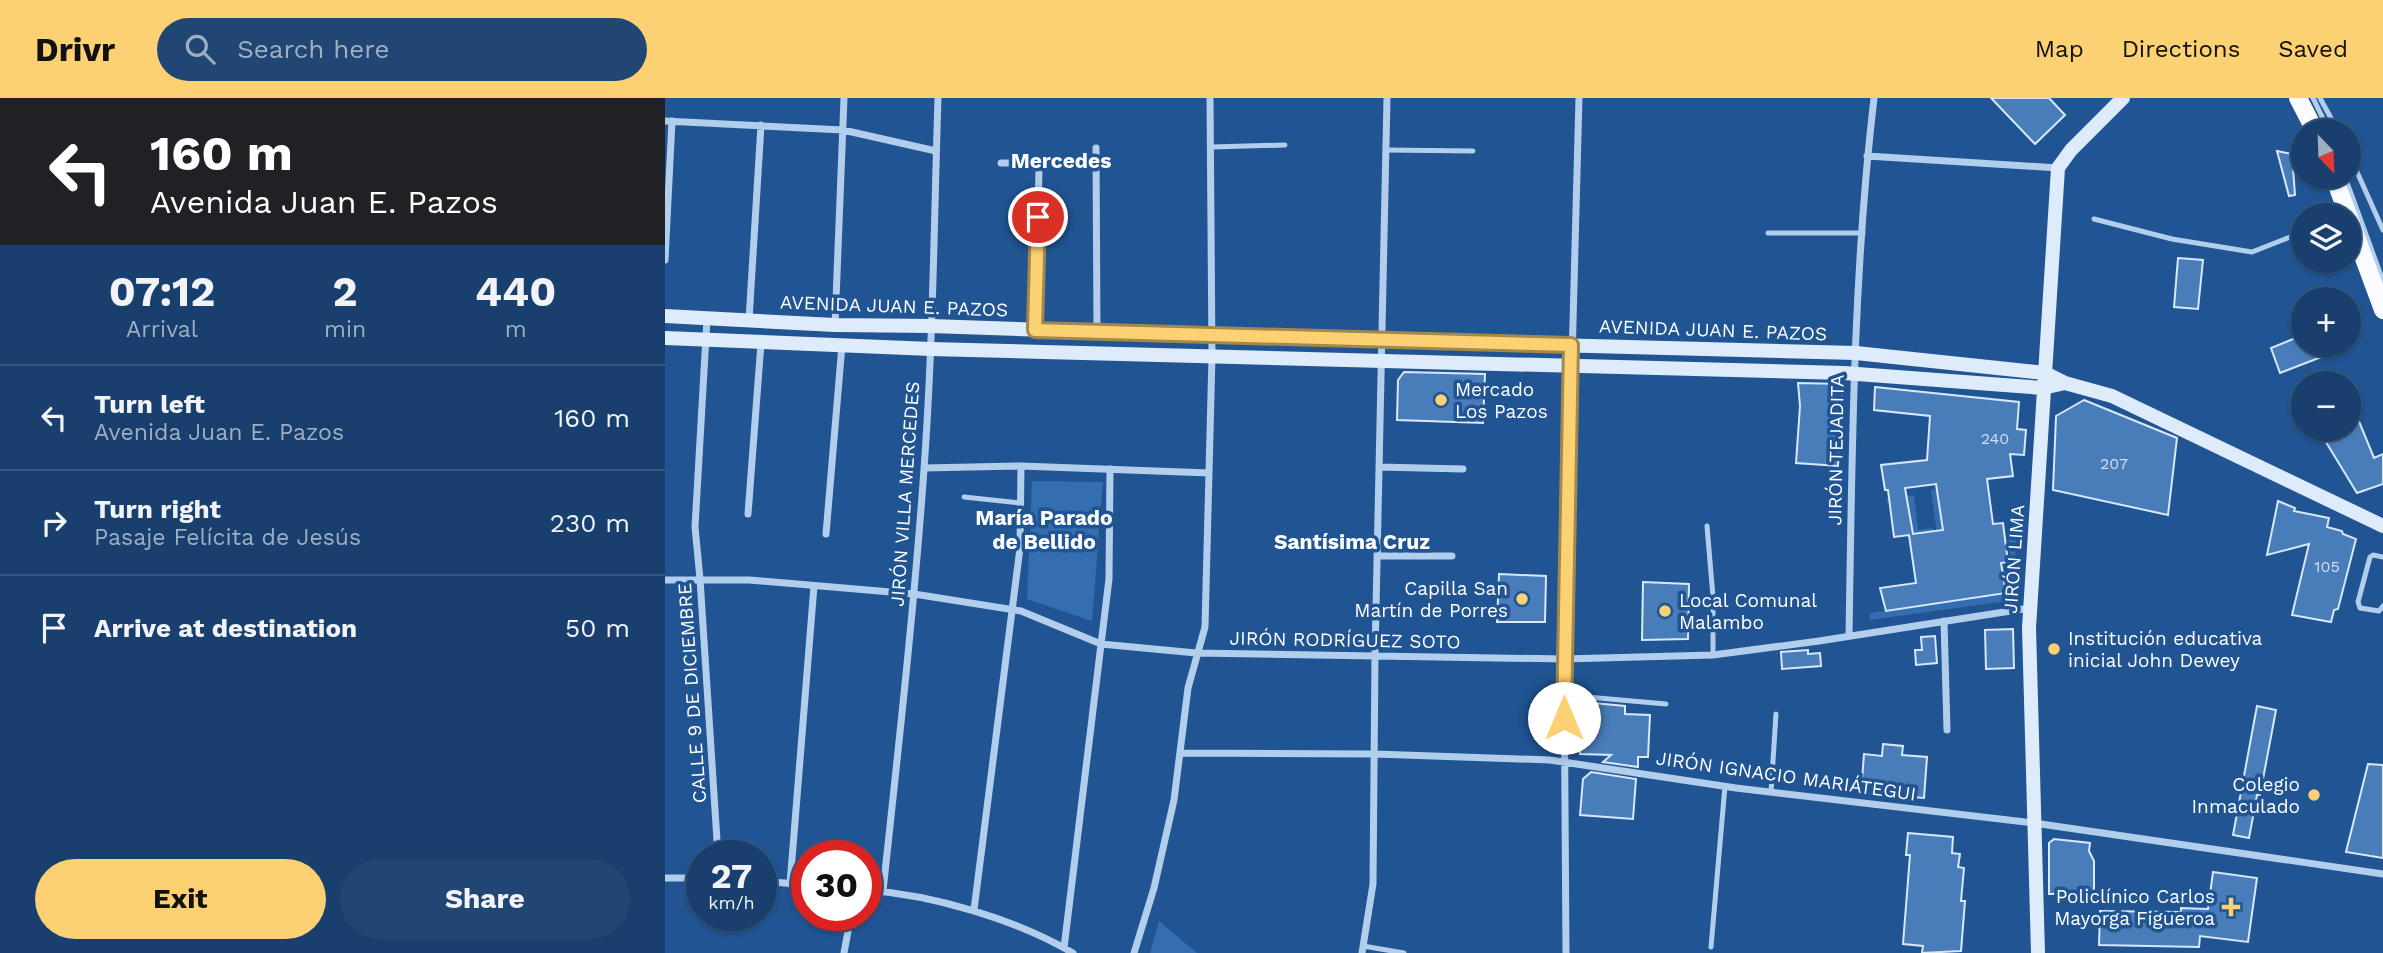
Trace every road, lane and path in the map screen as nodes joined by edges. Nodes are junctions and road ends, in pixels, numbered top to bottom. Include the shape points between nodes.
1 (844, 98) edge
2 (938, 98) edge
3 (1210, 98) edge
4 (1387, 98) edge
5 (1579, 98) edge
6 (1874, 98) edge
7 (2123, 98) edge
8 (2298, 98) edge
9 (2313, 98) edge
10 (2320, 98) edge
11 (2309, 119) edge
12 (2323, 119) edge
13 (2331, 119) edge
14 (669, 121) edge
15 (761, 125) junction
16 (843, 130) junction
17 (1285, 145) dead end
18 (1211, 147) junction
19 (1096, 148) dead end
20 (1385, 150) junction
21 (936, 151) junction
22 (1473, 151) dead end
23 (1867, 156) junction
24 (1000, 163) dead end
25 (2058, 168) junction
26 (2361, 181) edge
27 (2349, 189) edge
28 (2094, 219) dead end
29 (2383, 230) edge
30 (1768, 233) dead end
31 (1863, 233) junction
32 (2291, 237) edge
33 (2361, 252) edge
34 (665, 260) edge
35 (2383, 281) edge
36 (2383, 310) edge
37 (665, 316) edge
38 (707, 318) junction
39 (748, 321) junction
40 (835, 326) junction
41 (931, 326) junction
42 (1035, 330) junction
43 (1097, 332) junction
44 (1213, 336) junction
45 (665, 338) edge
46 (1381, 339) junction
47 (706, 340) junction
48 (761, 342) junction
49 (842, 345) junction
50 (1571, 345) junction
51 (931, 349) junction
52 (1856, 353) junction
53 (1212, 356) junction
54 (1381, 361) junction
55 (1571, 366) junction
56 (2045, 373) junction
57 (1853, 374) junction
58 (2065, 383) junction
59 (2043, 388) junction
60 (1021, 466) junction
61 (1379, 467) junction
62 (924, 468) junction
63 (1110, 469) junction
64 (1463, 469) dead end
65 (1209, 473) junction
66 (964, 497) dead end
67 (1021, 503) junction
68 (748, 514) dead end
69 (1707, 526) dead end
70 (2383, 526) edge
71 (826, 534) dead end
72 (1377, 556) junction
73 (1452, 556) dead end
74 (2383, 557) edge
75 (700, 579) junction
76 (665, 580) edge
77 (814, 586) junction
78 (914, 594) junction
79 (2383, 606) edge
80 (1011, 608) junction
81 (2030, 608) junction
82 (1944, 621) junction
83 (1849, 636) junction
84 (1101, 644) junction
85 (1196, 653) junction
86 (1713, 655) junction
87 (1375, 656) junction
88 (1564, 659) junction
89 (1564, 695) junction
90 (1666, 704) dead end
91 (1776, 713) dead end
92 (1947, 730) dead end
93 (1180, 753) junction
94 (1375, 754) junction
95 (1564, 763) junction
96 (1725, 786) junction
97 (1771, 792) junction
98 (2034, 823) junction
99 (717, 840) edge
100 (2383, 874) edge
101 (665, 878) edge
102 (686, 878) edge
103 (777, 883) edge
104 (790, 884) joint
105 (883, 891) joint
106 (974, 910) junction
107 (848, 931) edge
108 (1710, 947) dead end
109 (1064, 948) junction
110 (1362, 950) edge
111 (844, 953) edge
112 (1073, 953) edge
113 (1134, 953) edge
114 (1404, 953) edge
115 (1566, 953) edge
116 (2038, 953) edge

1 - 16 street
2 - 21 street, JIRÓN VILLA MERCEDES
3 - 18 street
4 - 20 street
5 - 50 street
6 - 23 street, JIRÓN TEJADITA
7 - 25 street
8 - 11 main road
9 - 12 lane
10 - 13 lane
14 - 15 street
14 - 34 street
15 - 16 street
15 - 39 street
16 - 21 street
16 - 40 street
17 - 18 lane
18 - 44 street
19 - 43 street
20 - 22 lane
20 - 46 street
21 - 41 street, JIRÓN VILLA MERCEDES
23 - 25 street
23 - 31 street, JIRÓN TEJADITA
24 - 42 street via 1030,163 1039,170
25 - 56 street, JIRÓN LIMA
26 - 29 lane
27 - 35 lane
28 - 32 lane via 2172,239 2252,252
30 - 31 lane
31 - 52 street, JIRÓN TEJADITA
33 - 36 main road
37 - 38 street, AVENIDA JUAN E. PAZOS
38 - 39 street, AVENIDA JUAN E. PAZOS
38 - 47 street, CALLE 9 DE DICIEMBRE
39 - 40 street, AVENIDA JUAN E. PAZOS
40 - 41 street, AVENIDA JUAN E. PAZOS
41 - 42 street, AVENIDA JUAN E. PAZOS
41 - 51 street, JIRÓN VILLA MERCEDES
42 - 43 street, AVENIDA JUAN E. PAZOS
43 - 44 street, AVENIDA JUAN E. PAZOS
44 - 46 street, AVENIDA JUAN E. PAZOS
44 - 53 street
45 - 47 street, AVENIDA JUAN E. PAZOS
46 - 50 street, AVENIDA JUAN E. PAZOS
46 - 54 street
47 - 48 street, AVENIDA JUAN E. PAZOS
47 - 75 street, CALLE 9 DE DICIEMBRE via 695,505
48 - 49 street, AVENIDA JUAN E. PAZOS
48 - 68 street
49 - 51 street, AVENIDA JUAN E. PAZOS
49 - 71 street
50 - 52 street, AVENIDA JUAN E. PAZOS
50 - 55 street
51 - 53 street, AVENIDA JUAN E. PAZOS
51 - 62 street, JIRÓN VILLA MERCEDES
52 - 56 street, AVENIDA JUAN E. PAZOS
52 - 57 street, JIRÓN TEJADITA
53 - 54 street, AVENIDA JUAN E. PAZOS
53 - 65 street
54 - 55 street, AVENIDA JUAN E. PAZOS
54 - 61 street
55 - 57 street, AVENIDA JUAN E. PAZOS
55 - 88 street
56 - 58 street
56 - 59 street, JIRÓN LIMA
57 - 59 street, AVENIDA JUAN E. PAZOS
57 - 83 street, JIRÓN TEJADITA
58 - 59 street, AVENIDA JUAN E. PAZOS
58 - 70 street via 2112,396
59 - 81 street, JIRÓN LIMA
60 - 62 street
60 - 63 street
60 - 67 street
61 - 64 street
61 - 72 street
62 - 78 street, JIRÓN VILLA MERCEDES
63 - 65 street
63 - 84 street via 1109,579
65 - 85 street via 1205,627
66 - 67 lane
67 - 80 street
69 - 86 lane
72 - 73 street
72 - 87 street
74 - 79 lane via 2370,557 2358,602 2360,608 2379,611
75 - 76 street, JIRÓN RODRÍGUEZ SOTO
75 - 77 street, JIRÓN RODRÍGUEZ SOTO
75 - 99 street, CALLE 9 DE DICIEMBRE
77 - 78 street, JIRÓN RODRÍGUEZ SOTO
77 - 104 street
78 - 80 street, JIRÓN RODRÍGUEZ SOTO
78 - 105 street, JIRÓN VILLA MERCEDES
80 - 84 street, JIRÓN RODRÍGUEZ SOTO
80 - 106 street
81 - 82 street, JIRÓN RODRÍGUEZ SOTO
81 - 98 street, JIRÓN LIMA
82 - 83 street, JIRÓN RODRÍGUEZ SOTO
82 - 92 street
83 - 86 street, JIRÓN RODRÍGUEZ SOTO
84 - 85 street, JIRÓN RODRÍGUEZ SOTO
84 - 109 street
85 - 87 street, JIRÓN RODRÍGUEZ SOTO
85 - 93 street
86 - 88 street, JIRÓN RODRÍGUEZ SOTO
87 - 88 street, JIRÓN RODRÍGUEZ SOTO
87 - 94 street
88 - 89 street
89 - 90 lane
89 - 95 street
91 - 97 lane
93 - 94 street, JIRÓN IGNACIO MARIÁTEGUI
93 - 113 street via 1162,856
94 - 95 street, JIRÓN IGNACIO MARIÁTEGUI
94 - 110 street via 1373,884
95 - 96 street, JIRÓN IGNACIO MARIÁTEGUI
95 - 115 street
96 - 97 street, JIRÓN IGNACIO MARIÁTEGUI
96 - 108 lane
97 - 98 street, JIRÓN IGNACIO MARIÁTEGUI
98 - 100 street, JIRÓN IGNACIO MARIÁTEGUI
98 - 116 street, JIRÓN LIMA
101 - 102 street
103 - 104 street
105 - 106 street
106 - 109 street
107 - 111 street
109 - 112 street
110 - 114 lane

